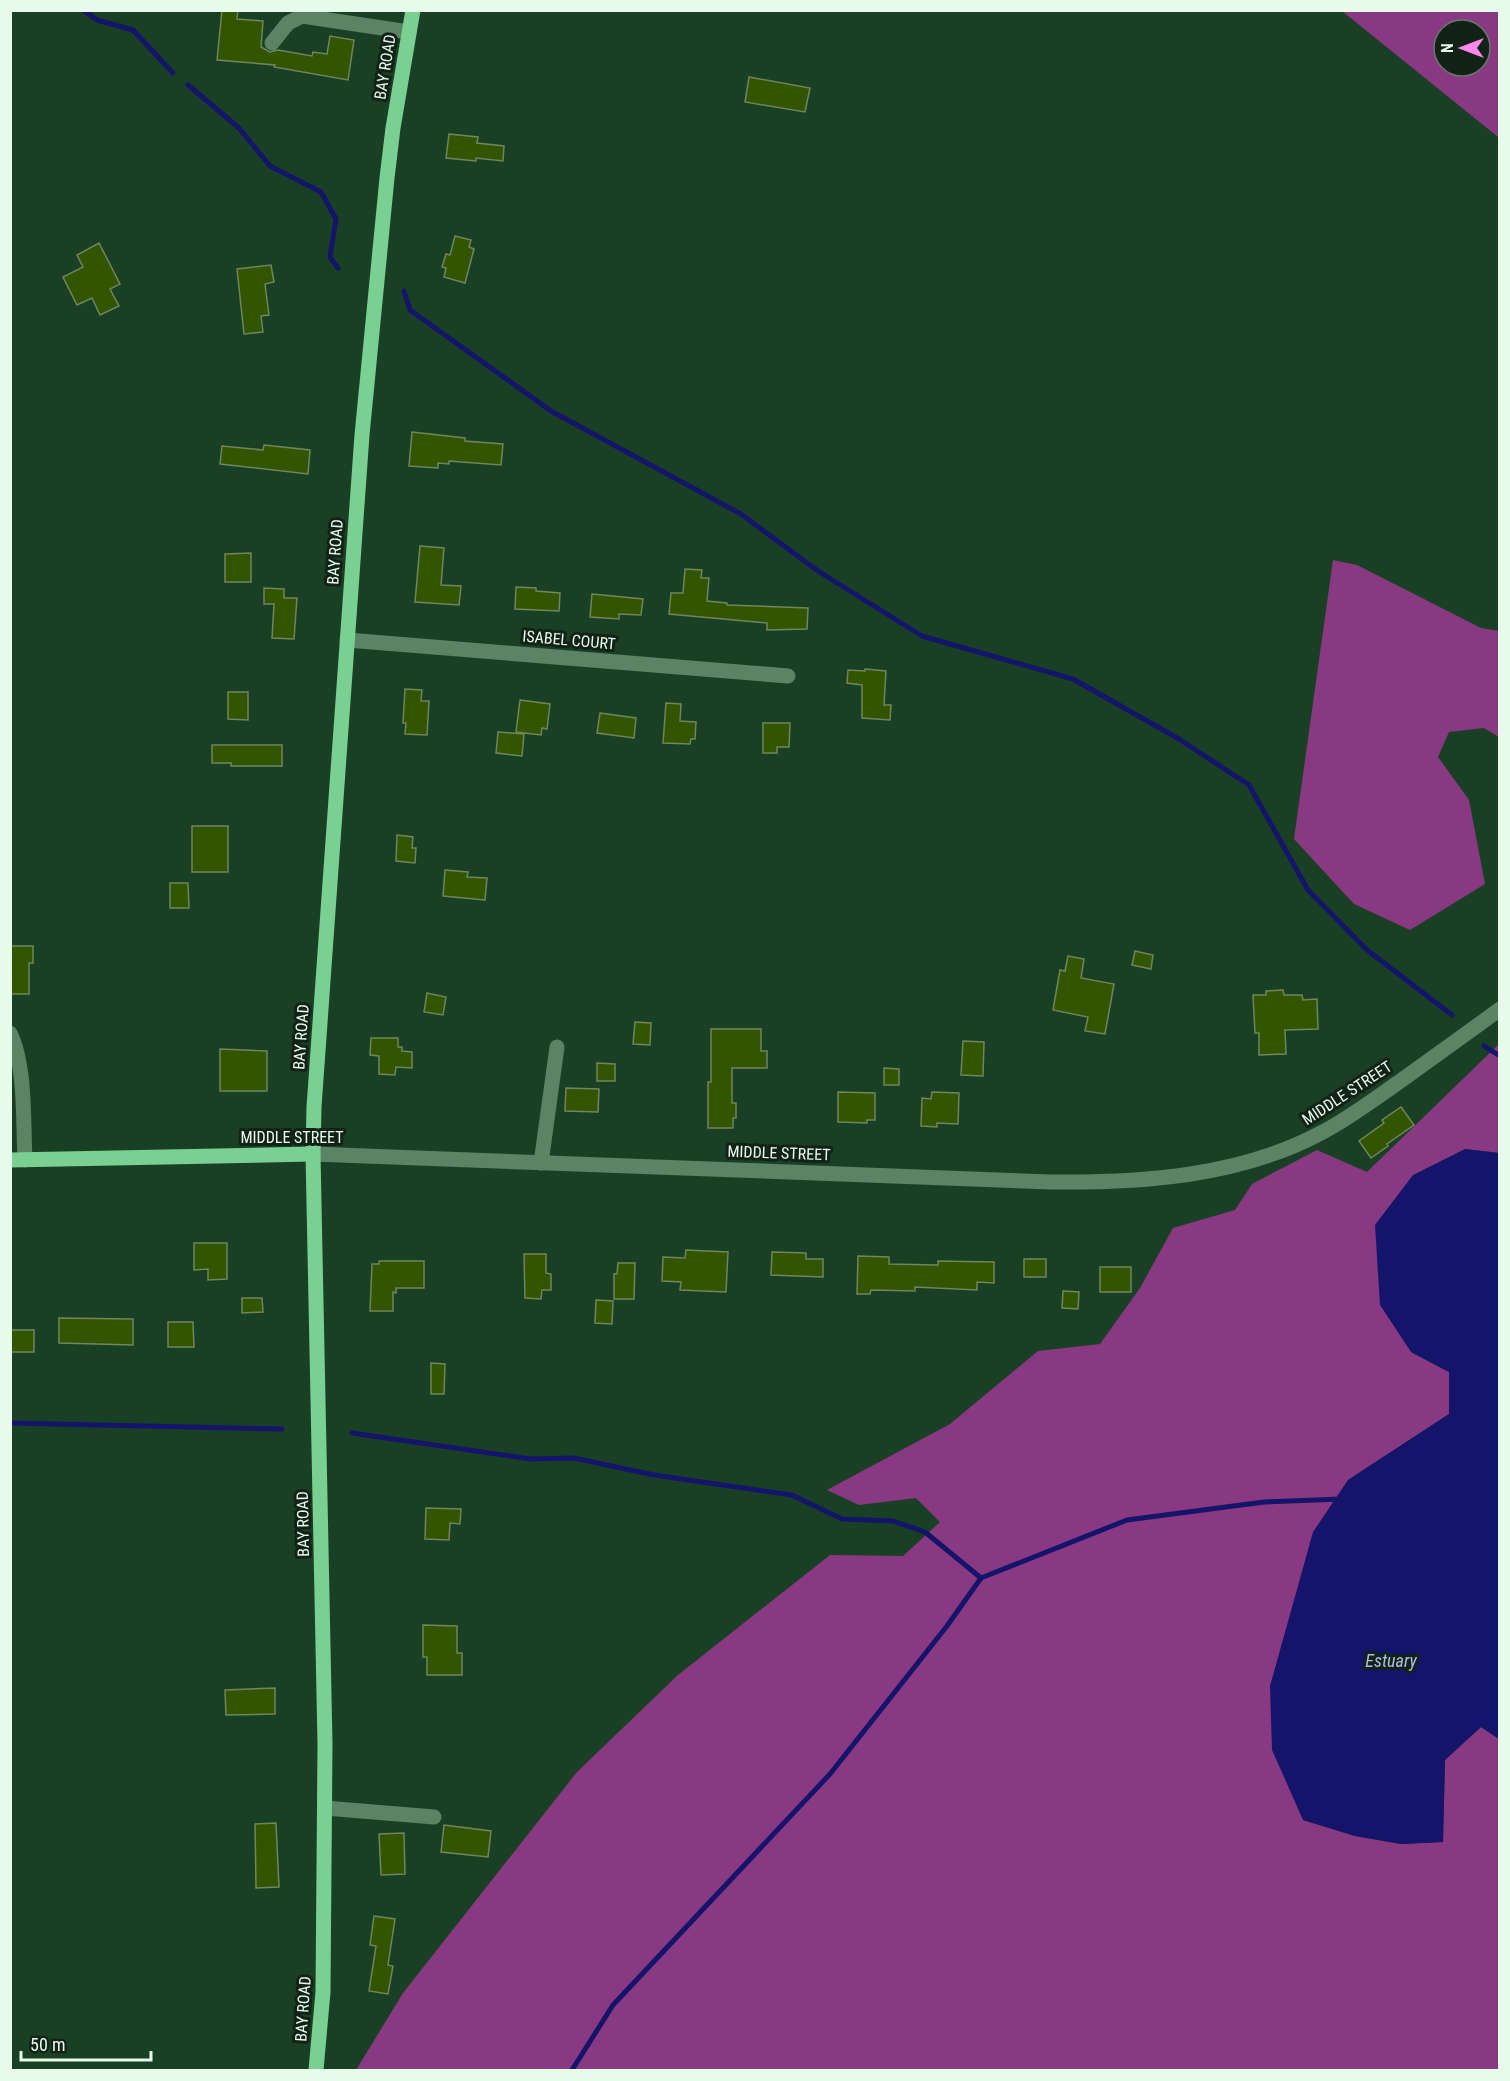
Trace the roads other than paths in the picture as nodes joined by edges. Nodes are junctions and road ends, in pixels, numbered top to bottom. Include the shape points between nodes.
1 (413, 10) edge
2 (409, 32) junction
3 (272, 43) dead end
4 (347, 640) junction
5 (788, 676) dead end
6 (1500, 1010) edge
7 (10, 1033) edge
8 (556, 1047) dead end
9 (313, 1154) junction
10 (18, 1160) edge
11 (541, 1163) junction
12 (325, 1808) junction
13 (434, 1817) dead end
14 (316, 2070) edge

1 - 2 main road, BAY ROAD
2 - 3 street via 302,16 288,23
2 - 4 main road, BAY ROAD via 380,242
4 - 5 street, ISABEL COURT
4 - 9 main road, BAY ROAD
6 - 11 street, MIDDLE STREET via 1317,1136 1263,1157 1169,1177 1051,1182
7 - 10 street via 19,1066
8 - 11 street
9 - 10 main road, MIDDLE STREET
9 - 11 street, MIDDLE STREET
9 - 12 main road, BAY ROAD
12 - 13 street
12 - 14 main road, BAY ROAD via 323,1992

